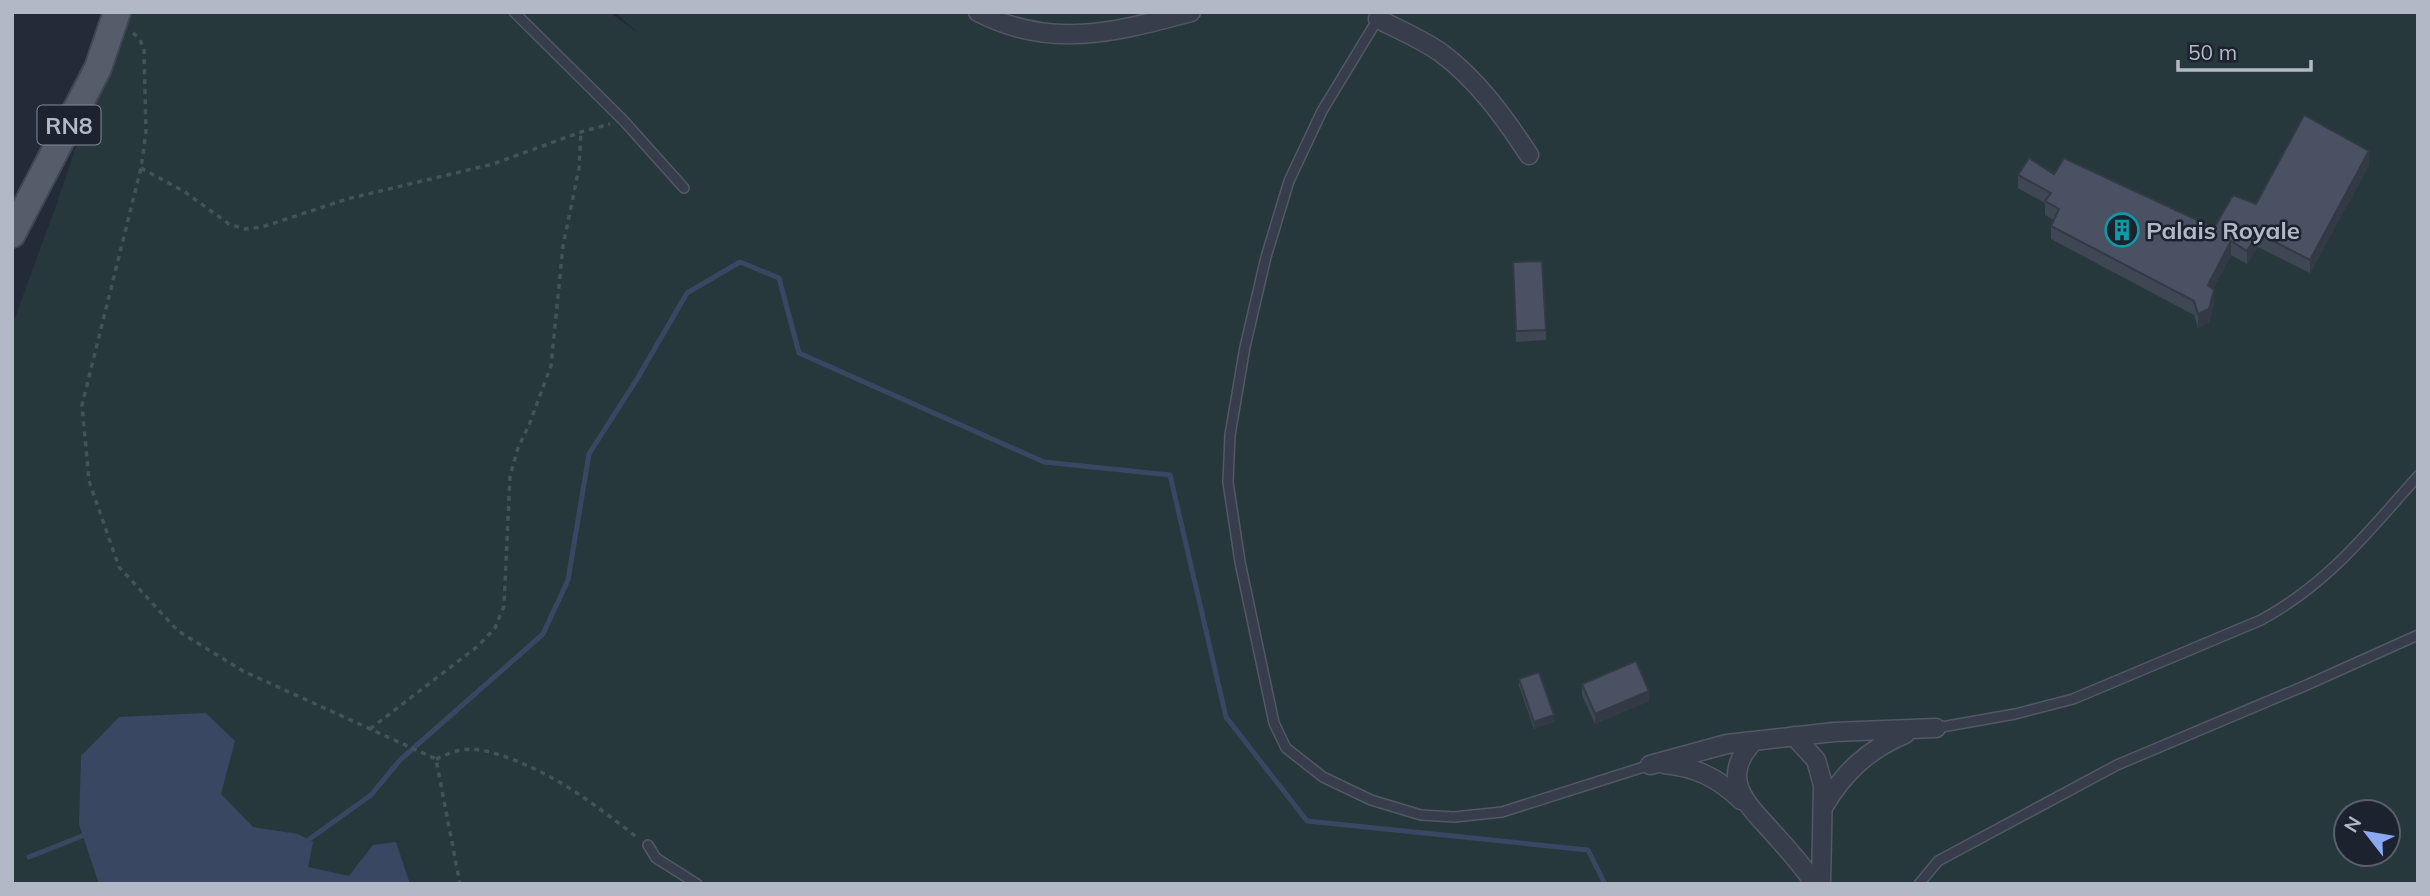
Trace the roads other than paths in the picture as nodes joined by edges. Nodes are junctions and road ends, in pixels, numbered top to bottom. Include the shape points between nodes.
1 (514, 12) edge
2 (978, 12) edge
3 (1191, 12) edge
4 (1379, 16) edge
5 (116, 17) edge
6 (1529, 155) dead end
7 (684, 188) dead end
8 (12, 234) edge
9 (2418, 475) edge
10 (2418, 635) edge
11 (1936, 728) junction
12 (1794, 736) junction
13 (1753, 742) junction
14 (1650, 765) junction
15 (1824, 806) junction
16 (1748, 807) junction
17 (648, 845) road end
18 (697, 884) edge
19 (1815, 884) edge
20 (1821, 884) edge
21 (1919, 884) edge

1 - 7 lane
2 - 3 street via 1033,33 1091,35
4 - 6 street via 1465,72 1503,115
4 - 14 lane via 1322,111 1289,181 1245,347 1230,435 1228,482 1240,562 1274,723 1286,748 1323,777 1371,800 1421,815 1502,813
5 - 8 main road, RN8 via 98,68
9 - 11 lane via 2323,579 2261,620 2073,699
10 - 21 lane via 2116,765 1938,861
11 - 12 street
11 - 15 street via 1883,743 1844,776
12 - 13 street
12 - 15 street via 1815,760
13 - 14 street via 1702,749
13 - 16 street via 1742,754 1737,773 1739,791
14 - 16 street via 1686,766 1706,773
15 - 20 street
16 - 19 street
17 - 18 lane via 656,858

